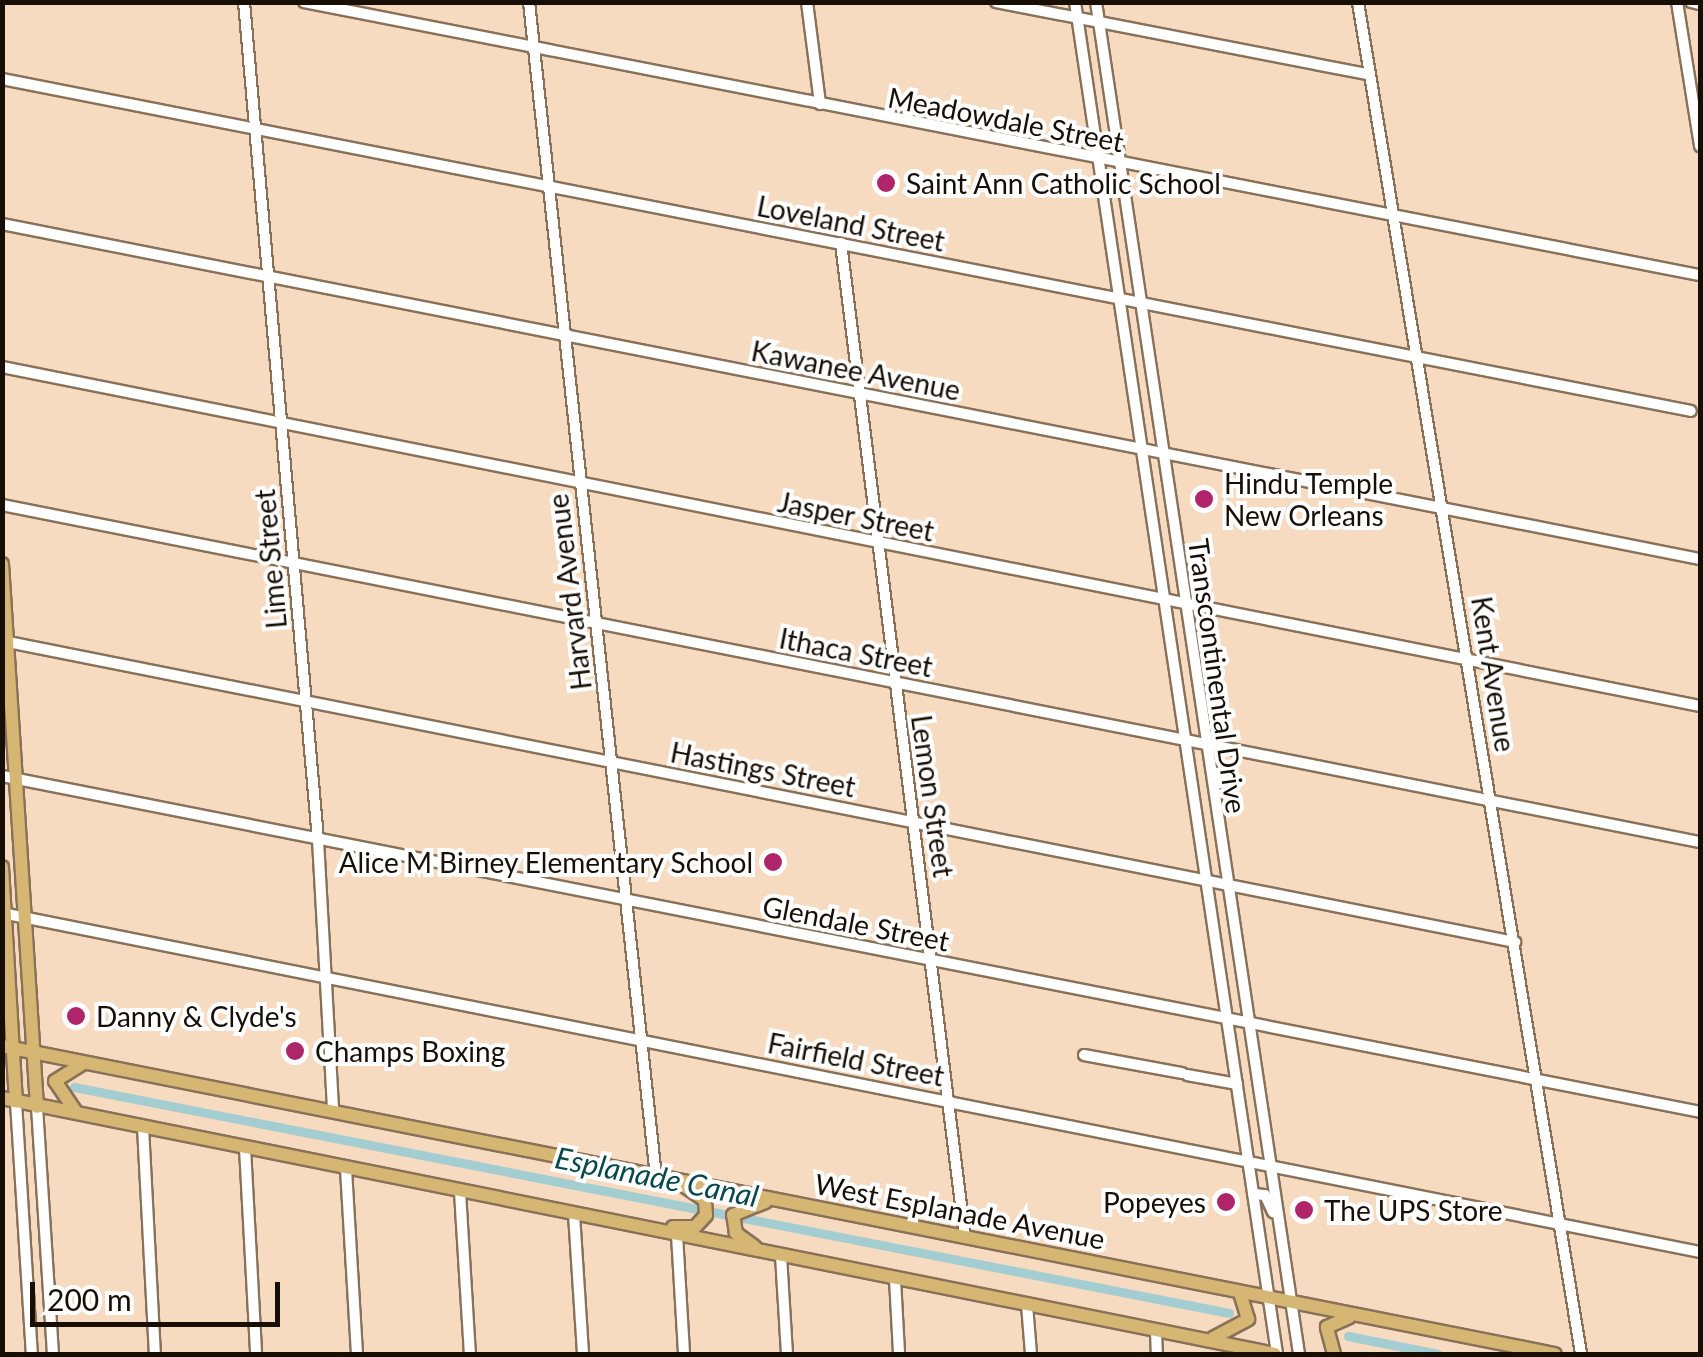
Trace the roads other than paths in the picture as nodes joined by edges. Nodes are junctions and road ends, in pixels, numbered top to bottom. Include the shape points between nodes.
1 (244, 2) edge
2 (304, 2) edge
3 (528, 2) edge
4 (807, 2) edge
5 (996, 2) edge
6 (1075, 2) edge
7 (1096, 2) edge
8 (1358, 2) edge
9 (1677, 2) edge
10 (1691, 2) edge
11 (1700, 4) edge
12 (1078, 18) junction
13 (1098, 22) junction
14 (534, 48) junction
15 (1370, 75) junction
16 (2, 78) edge
17 (820, 104) junction
18 (256, 128) junction
19 (1700, 146) edge
20 (1099, 160) junction
21 (1120, 164) junction
22 (548, 186) junction
23 (1394, 218) junction
24 (2, 224) edge
25 (842, 243) junction
26 (266, 275) junction
27 (1700, 276) edge
28 (1120, 300) junction
29 (1140, 304) junction
30 (566, 335) junction
31 (1418, 358) junction
32 (2, 367) edge
33 (857, 393) junction
34 (1690, 411) dead end
35 (280, 424) junction
36 (1143, 451) junction
37 (1163, 455) junction
38 (580, 484) junction
39 (2, 504) edge
40 (1444, 511) junction
41 (878, 543) junction
42 (1700, 559) edge
43 (293, 562) junction
44 (2, 564) edge
45 (1165, 601) junction
46 (1186, 605) junction
47 (596, 624) junction
48 (5, 642) edge
49 (1470, 661) junction
50 (895, 682) junction
51 (305, 700) junction
52 (1700, 706) edge
53 (1186, 740) junction
54 (1206, 744) junction
55 (611, 762) junction
56 (9, 777) edge
57 (1492, 802) junction
58 (914, 823) junction
59 (318, 840) junction
60 (1700, 842) edge
61 (2, 867) edge
62 (1208, 880) junction
63 (1225, 883) junction
64 (629, 901) junction
65 (4, 913) edge
66 (24, 917) junction
67 (1515, 942) junction
68 (933, 961) junction
69 (329, 978) junction
70 (1228, 1020) junction
71 (1248, 1024) junction
72 (644, 1039) junction
73 (8, 1046) edge
74 (33, 1052) junction
75 (1084, 1055) dead end
76 (86, 1062) junction
77 (1540, 1083) junction
78 (1238, 1084) junction
79 (9, 1100) edge
80 (950, 1101) junction
81 (37, 1107) junction
82 (333, 1112) junction
83 (1700, 1112) edge
84 (85, 1118) junction
85 (143, 1128) junction
86 (245, 1148) junction
87 (1248, 1160) junction
88 (1270, 1165) junction
89 (346, 1169) junction
90 (662, 1177) junction
91 (460, 1192) junction
92 (1253, 1194) junction
93 (793, 1203) junction
94 (574, 1214) junction
95 (1278, 1216) junction
96 (602, 1220) junction
97 (1564, 1226) junction
98 (677, 1235) junction
99 (965, 1237) junction
100 (1700, 1252) edge
101 (774, 1254) junction
102 (895, 1279) junction
103 (1240, 1292) junction
104 (1267, 1297) junction
105 (1289, 1302) junction
106 (1027, 1304) junction
107 (1362, 1316) junction
108 (1156, 1330) junction
109 (1210, 1339) junction
110 (32, 1354) edge
111 (53, 1354) edge
112 (155, 1354) edge
113 (256, 1354) edge
114 (357, 1354) edge
115 (470, 1354) edge
116 (584, 1354) edge
117 (684, 1354) edge
118 (787, 1354) edge
119 (899, 1354) edge
120 (1031, 1354) edge
121 (1158, 1354) edge
122 (1276, 1354) edge
123 (1299, 1354) edge
124 (1334, 1354) edge
125 (1556, 1354) edge
126 (1581, 1354) edge

1 - 18 street, Lime Street
2 - 14 street, Meadowdale Street
3 - 14 street, Harvard Avenue
4 - 17 street
5 - 12 street
6 - 12 street, Transcontinental Drive
7 - 13 street, Transcontinental Drive
8 - 15 street, Kent Avenue
9 - 19 street
10 - 11 street
12 - 13 street
12 - 20 street, Transcontinental Drive
13 - 15 street
13 - 21 street, Transcontinental Drive
14 - 17 street, Meadowdale Street
14 - 22 street, Harvard Avenue
15 - 23 street, Kent Avenue
16 - 18 street, Loveland Street
17 - 20 street, Meadowdale Street
18 - 22 street, Loveland Street
18 - 26 street, Lime Street
20 - 21 street, Meadowdale Street
20 - 28 street, Transcontinental Drive
21 - 23 street, Meadowdale Street
21 - 29 street, Transcontinental Drive
22 - 25 street, Loveland Street
22 - 30 street, Harvard Avenue
23 - 27 street, Meadowdale Street
23 - 31 street, Kent Avenue
24 - 26 street, Kawanee Avenue
25 - 28 street, Loveland Street
25 - 33 street, Lemon Street
26 - 30 street, Kawanee Avenue
26 - 35 street, Lime Street
28 - 29 street, Loveland Street
28 - 36 street, Transcontinental Drive
29 - 31 street, Loveland Street
29 - 37 street, Transcontinental Drive
30 - 33 street, Kawanee Avenue
30 - 38 street, Harvard Avenue
31 - 34 street, Loveland Street
31 - 40 street, Kent Avenue
32 - 35 street, Jasper Street
33 - 36 street, Kawanee Avenue
33 - 41 street, Lemon Street
35 - 38 street, Jasper Street
35 - 43 street, Lime Street
36 - 37 street, Kawanee Avenue
36 - 45 street, Transcontinental Drive
37 - 40 street, Kawanee Avenue
37 - 46 street, Transcontinental Drive
38 - 41 street, Jasper Street
38 - 47 street, Harvard Avenue
39 - 43 street, Ithaca Street
40 - 42 street, Kawanee Avenue
40 - 49 street, Kent Avenue
41 - 45 street, Jasper Street
41 - 50 street, Lemon Street
43 - 47 street, Ithaca Street
43 - 51 street, Lime Street
44 - 48 main road
45 - 46 street, Jasper Street
45 - 53 street, Transcontinental Drive
46 - 49 street, Jasper Street
46 - 54 street, Transcontinental Drive
47 - 50 street, Ithaca Street
47 - 55 street, Harvard Avenue
48 - 51 street, Hastings Street
48 - 56 main road
49 - 52 street, Jasper Street
49 - 57 street, Kent Avenue
50 - 53 street, Ithaca Street
50 - 58 street, Lemon Street
51 - 55 street, Hastings Street
51 - 59 street, Lime Street
53 - 54 street, Ithaca Street
53 - 62 street, Transcontinental Drive
54 - 57 street, Ithaca Street
54 - 63 street, Transcontinental Drive
55 - 58 street, Hastings Street
55 - 64 street, Harvard Avenue
56 - 59 street, Glendale Street
56 - 66 main road
57 - 60 street, Ithaca Street
57 - 67 street, Kent Avenue
58 - 62 street, Hastings Street
58 - 68 street, Lemon Street
59 - 64 street, Glendale Street
59 - 69 street, Lime Street
61 - 65 main road
62 - 63 street, Hastings Street
62 - 70 street, Transcontinental Drive
63 - 67 street, Hastings Street
63 - 71 street, Transcontinental Drive
64 - 68 street, Glendale Street
64 - 72 street, Harvard Avenue
65 - 66 street, Fairfield Street
65 - 73 main road
66 - 69 street, Fairfield Street
66 - 74 main road
67 - 77 street, Kent Avenue
68 - 70 street, Glendale Street
68 - 80 street, Lemon Street
69 - 72 street, Fairfield Street
69 - 82 street, Lime Street
70 - 71 street, Glendale Street
70 - 78 street, Transcontinental Drive
71 - 77 street, Glendale Street
71 - 88 street, Transcontinental Drive
72 - 80 street, Fairfield Street
72 - 90 street, Harvard Avenue
73 - 74 main road, West Esplanade Avenue
73 - 79 main road
74 - 76 main road, West Esplanade Avenue
74 - 81 main road
75 - 78 street
76 - 82 main road, West Esplanade Avenue
76 - 84 main road via 55,1081 60,1100
77 - 83 street, Glendale Street
77 - 97 street, Kent Avenue
78 - 87 street, Transcontinental Drive
79 - 81 main road
79 - 110 street
80 - 87 street, Fairfield Street
80 - 99 street, Lemon Street
81 - 84 main road
81 - 111 street
82 - 90 main road, West Esplanade Avenue
84 - 85 main road
85 - 86 main road
85 - 112 street
86 - 89 main road
86 - 113 street
87 - 88 street, Fairfield Street
87 - 92 street, Transcontinental Drive
88 - 95 street, Transcontinental Drive
88 - 97 street, Fairfield Street
89 - 91 main road
89 - 114 street
90 - 93 main road, West Esplanade Avenue
90 - 96 main road via 706,1211 686,1230
91 - 94 main road
91 - 115 street
92 - 95 street via 1265,1195
92 - 104 street, Transcontinental Drive
93 - 99 main road, West Esplanade Avenue
93 - 101 main road via 737,1211 736,1233
94 - 96 main road
94 - 116 street
95 - 105 street, Transcontinental Drive
96 - 98 main road
97 - 100 street, Fairfield Street
97 - 126 street, Kent Avenue
98 - 101 main road
98 - 117 street
99 - 103 main road, West Esplanade Avenue
101 - 102 main road
101 - 118 street
102 - 106 main road
102 - 119 street
103 - 104 main road, West Esplanade Avenue
103 - 109 main road via 1248,1319
104 - 105 main road, West Esplanade Avenue
104 - 122 street, Transcontinental Drive
105 - 107 main road, West Esplanade Avenue
105 - 123 street, Transcontinental Drive
106 - 108 main road
106 - 120 street
107 - 124 main road via 1327,1327
107 - 125 main road, West Esplanade Avenue
108 - 109 main road
108 - 121 street
109 - 122 main road

